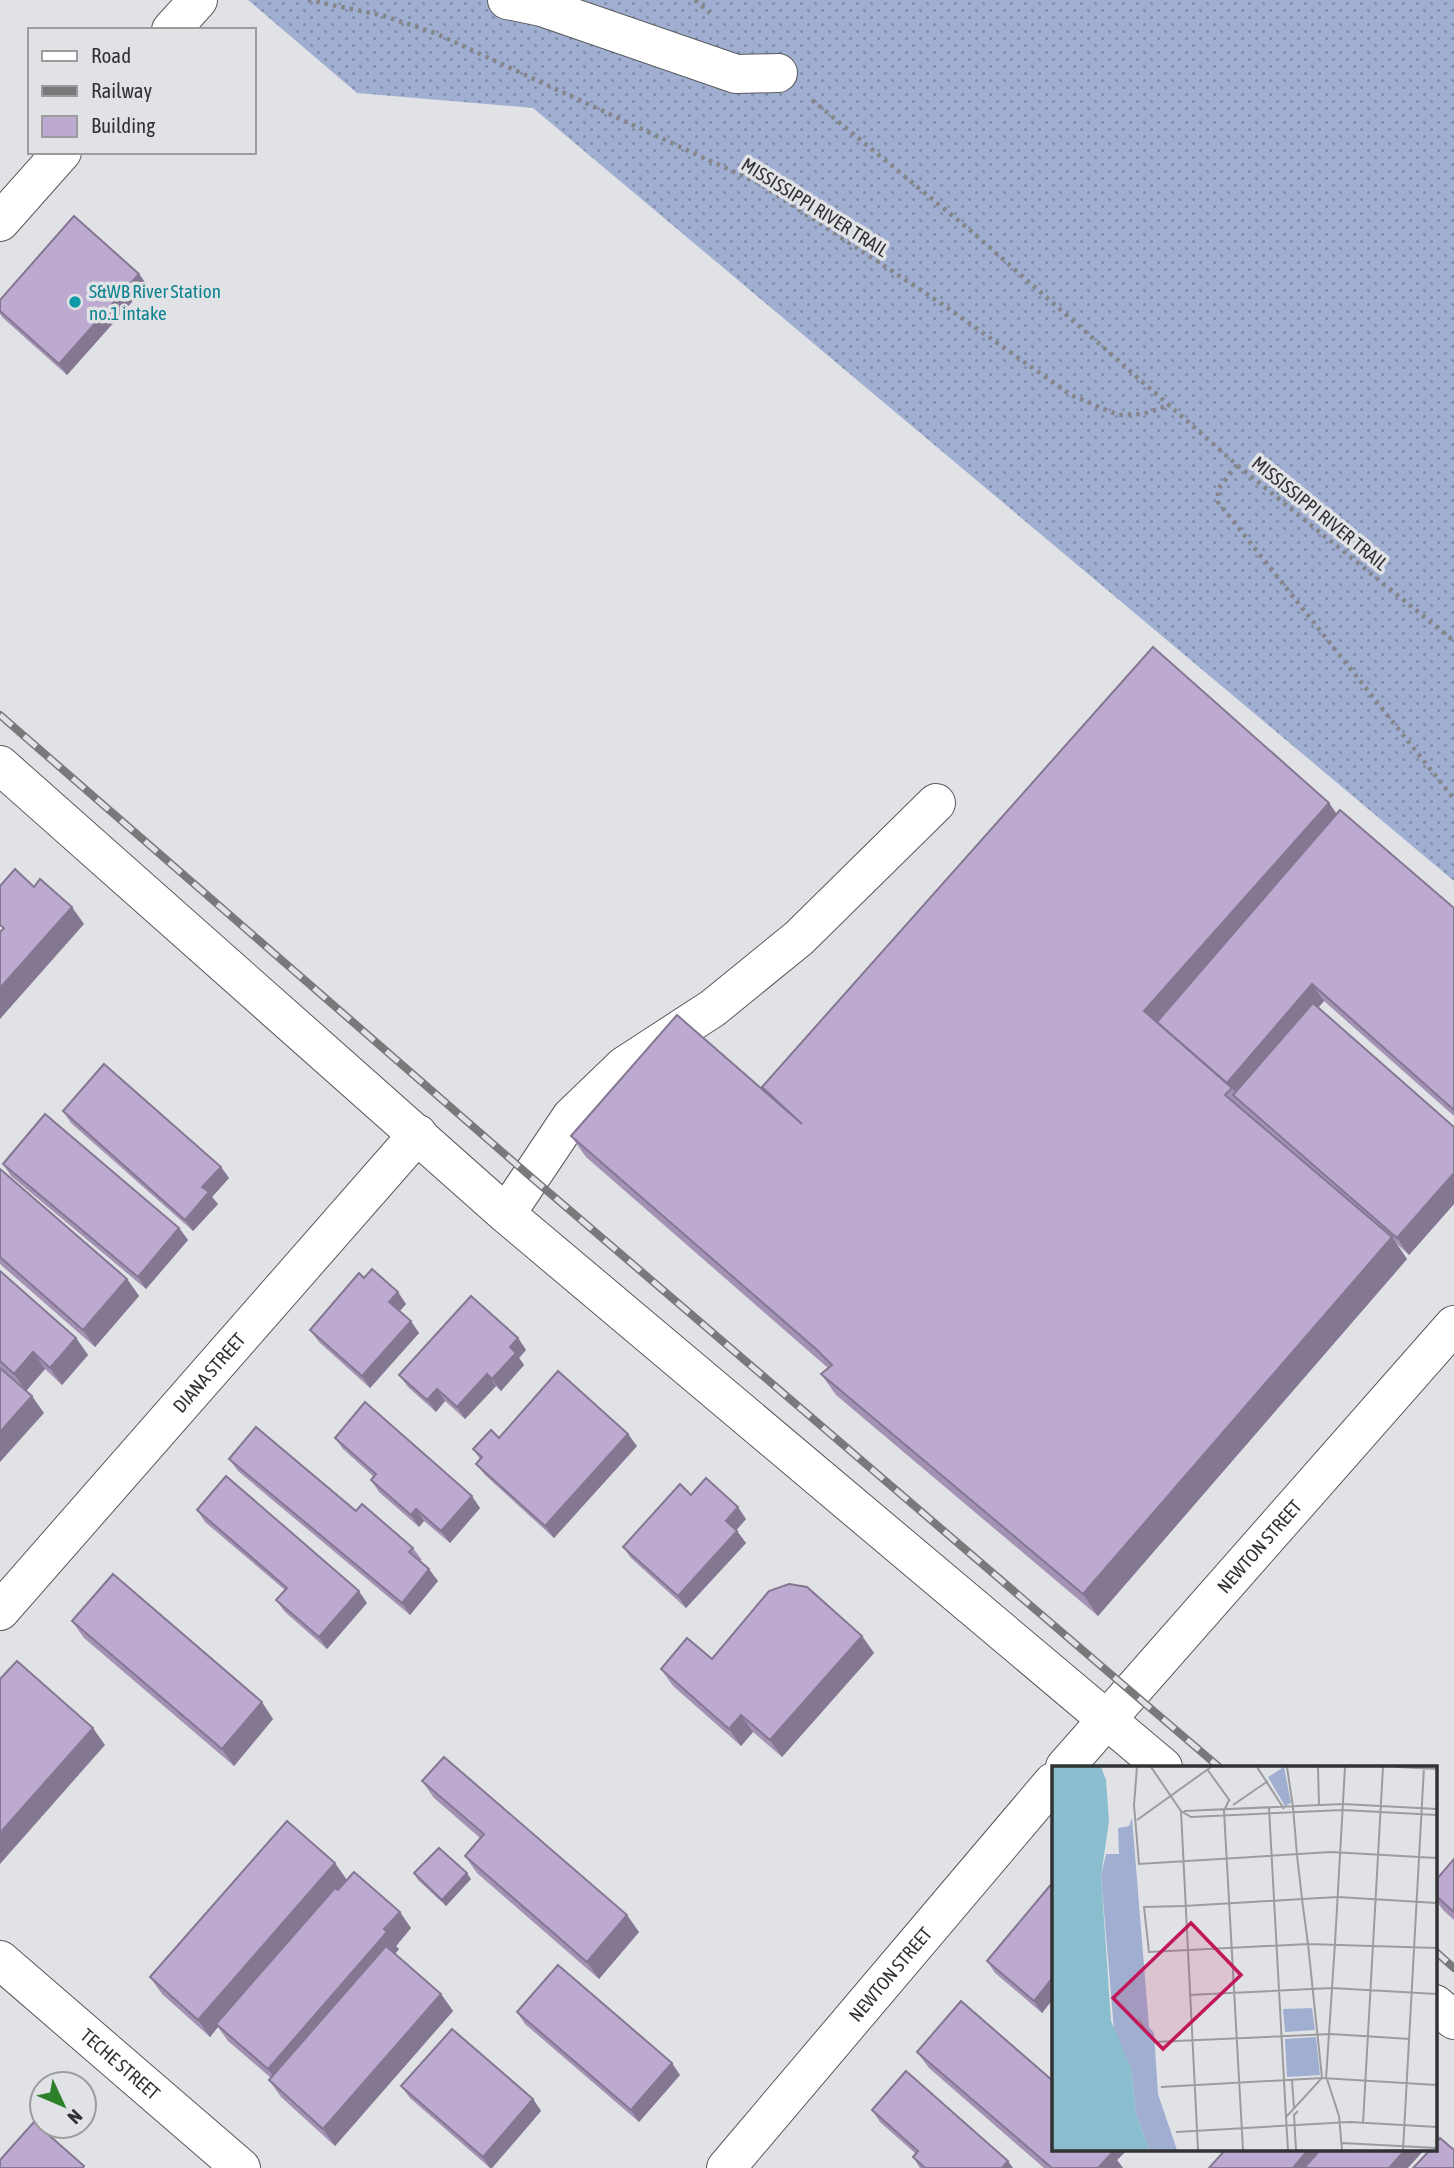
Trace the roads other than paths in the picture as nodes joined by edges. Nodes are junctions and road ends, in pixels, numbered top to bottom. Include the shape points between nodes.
1 (198, 0) edge
2 (507, 0) edge
3 (173, 28) edge
4 (778, 73) road end
5 (60, 154) edge
6 (0, 222) edge
7 (0, 765) edge
8 (936, 803) dead end
9 (418, 1134) junction
10 (506, 1214) junction
11 (1454, 1325) edge
12 (0, 1611) edge
13 (1107, 1718) junction
14 (1066, 1766) edge
15 (1162, 1766) edge
16 (1052, 1783) edge
17 (0, 1961) edge
18 (1436, 2005) edge
19 (1454, 2020) edge
20 (241, 2168) edge
21 (726, 2168) edge

1 - 3 street
2 - 4 street via 542,7 736,74
5 - 6 street
7 - 9 street
8 - 10 street via 799,938 713,1008 624,1066 571,1117
9 - 10 street
9 - 12 street, DIANA STREET
10 - 13 street
11 - 13 street, NEWTON STREET
13 - 14 street, NEWTON STREET
13 - 15 street
16 - 21 street, NEWTON STREET
17 - 20 street, TECHE STREET
18 - 19 street

